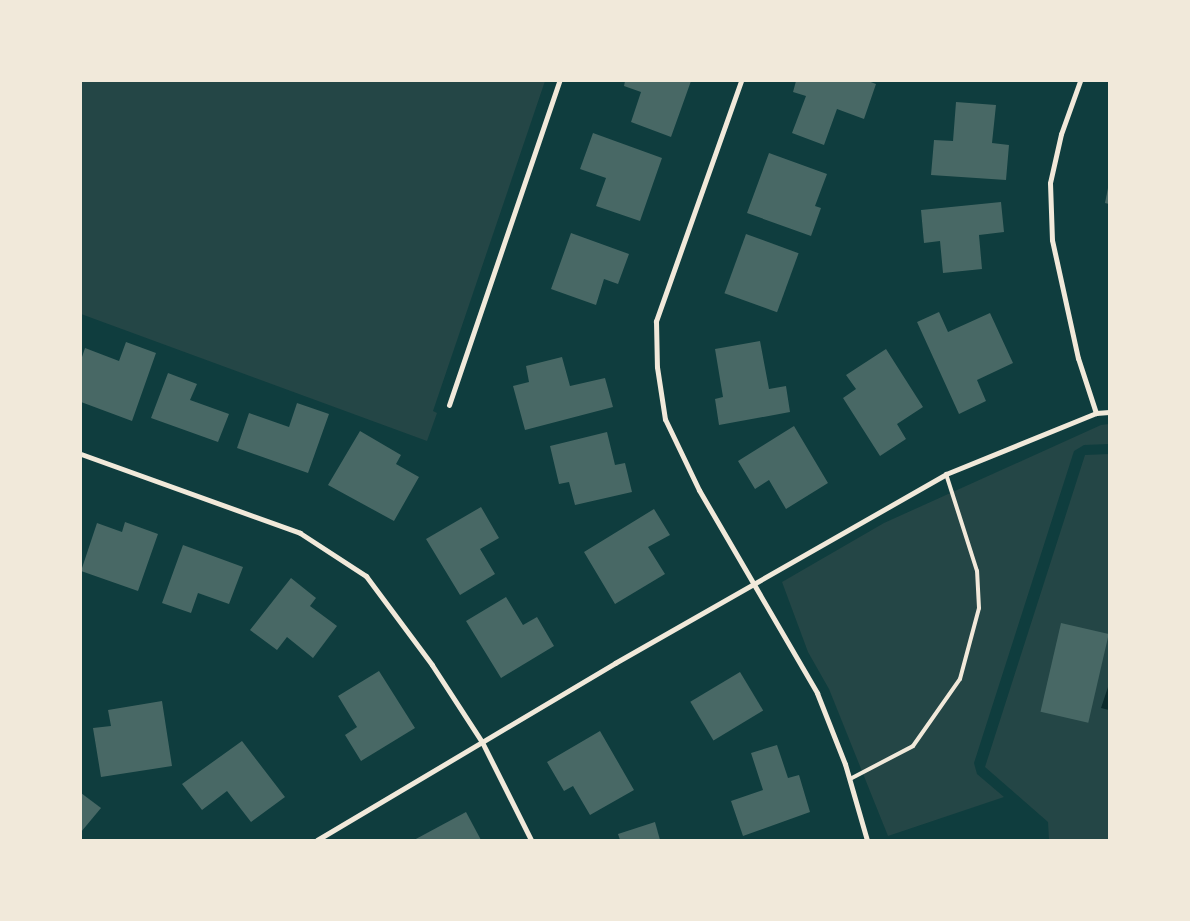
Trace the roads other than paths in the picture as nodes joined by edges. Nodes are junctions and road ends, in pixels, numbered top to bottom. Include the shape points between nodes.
1 (559, 81) edge
2 (741, 81) edge
3 (1080, 81) edge
4 (449, 405) dead end
5 (1109, 412) edge
6 (1096, 413) junction
7 (81, 454) edge
8 (946, 474) junction
9 (756, 583) junction
10 (482, 742) junction
11 (850, 779) junction
12 (316, 840) edge
13 (531, 840) edge
14 (867, 840) edge

1 - 4 street
2 - 9 street via 656,321 657,367 664,419 699,490
3 - 6 street via 1061,134 1050,183 1052,240 1078,358
5 - 6 street
6 - 8 street
7 - 10 street via 300,533 366,576 432,665
8 - 9 street
8 - 11 lane via 977,571 979,608 960,679 913,746
9 - 10 street
9 - 11 street via 817,693
10 - 12 street
10 - 13 street
11 - 14 street

